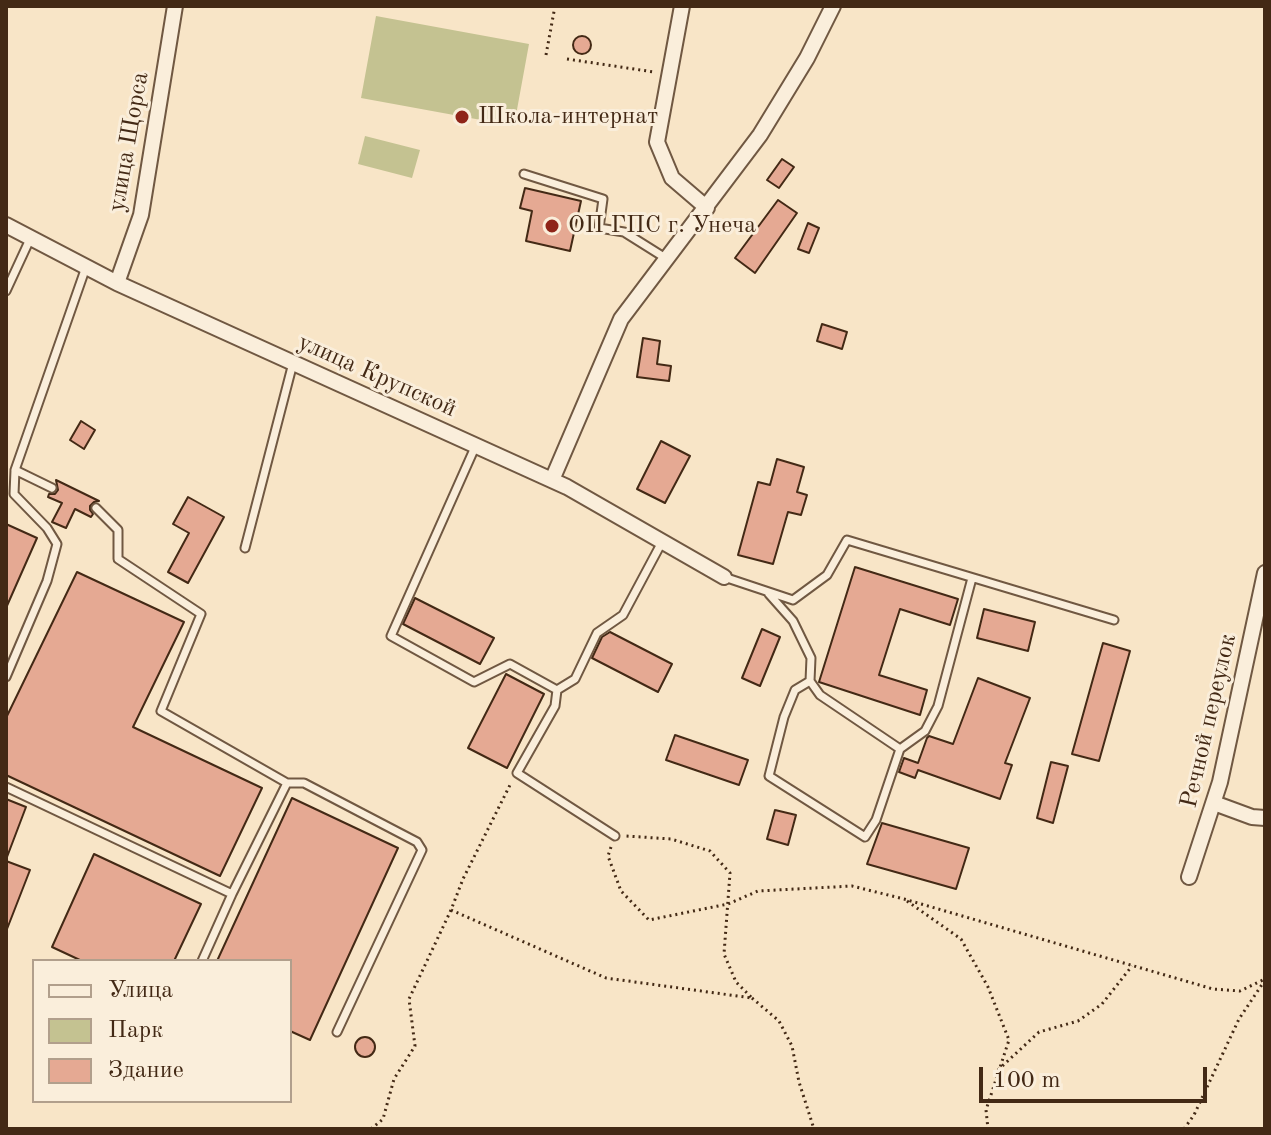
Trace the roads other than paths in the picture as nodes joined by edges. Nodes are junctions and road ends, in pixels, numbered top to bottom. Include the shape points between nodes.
1 (175, 6) edge
2 (682, 6) edge
3 (833, 6) edge
4 (524, 174) dead end
5 (707, 208) junction
6 (6, 225) edge
7 (31, 237) junction
8 (667, 259) junction
9 (86, 267) junction
10 (117, 283) junction
11 (6, 291) edge
12 (293, 363) junction
13 (476, 445) junction
14 (15, 470) junction
15 (552, 480) junction
16 (52, 488) dead end
17 (96, 508) dead end
18 (662, 542) junction
19 (245, 548) dead end
20 (1265, 573) edge
21 (724, 577) joint
22 (972, 578) junction
23 (767, 592) junction
24 (1114, 620) dead end
25 (6, 677) edge
26 (810, 681) junction
27 (557, 690) junction
28 (900, 749) junction
29 (287, 783) junction
30 (6, 787) edge
31 (1214, 803) junction
32 (1265, 818) edge
33 (615, 836) road end
34 (1189, 877) dead end
35 (232, 894) junction
36 (203, 959) edge
37 (337, 1032) dead end

1 - 10 street, улица Щорса via 141,215
2 - 5 street via 657,142 672,178
3 - 5 street via 760,135
4 - 8 lane via 603,199 599,228 624,232
5 - 8 street
6 - 7 street, улица Крупской
7 - 9 street, улица Крупской
7 - 11 lane
8 - 15 street via 621,319
9 - 10 street, улица Крупской
9 - 14 lane
10 - 12 street, улица Крупской
12 - 13 street, улица Крупской
12 - 19 lane
13 - 15 street, улица Крупской
13 - 27 lane via 391,636 474,682 510,664
14 - 16 lane
14 - 25 lane via 14,494 57,544
15 - 18 street, улица Крупской
17 - 29 lane via 118,530 118,559 201,614 161,711
18 - 21 street, улица Крупской
18 - 27 lane via 623,615 597,633 575,679
20 - 31 street, Речной переулок
21 - 23 lane
22 - 23 lane via 847,540 827,575 793,600
22 - 24 lane
22 - 28 lane via 938,706 925,731
23 - 26 lane via 793,621 811,658
26 - 28 lane via 820,695
26 - 28 lane via 795,690 769,776 865,837
27 - 33 lane via 555,706 517,773
29 - 35 lane
29 - 37 lane via 304,783 417,842 422,850
30 - 35 lane
31 - 32 street
31 - 34 street, Речной переулок
35 - 36 lane

